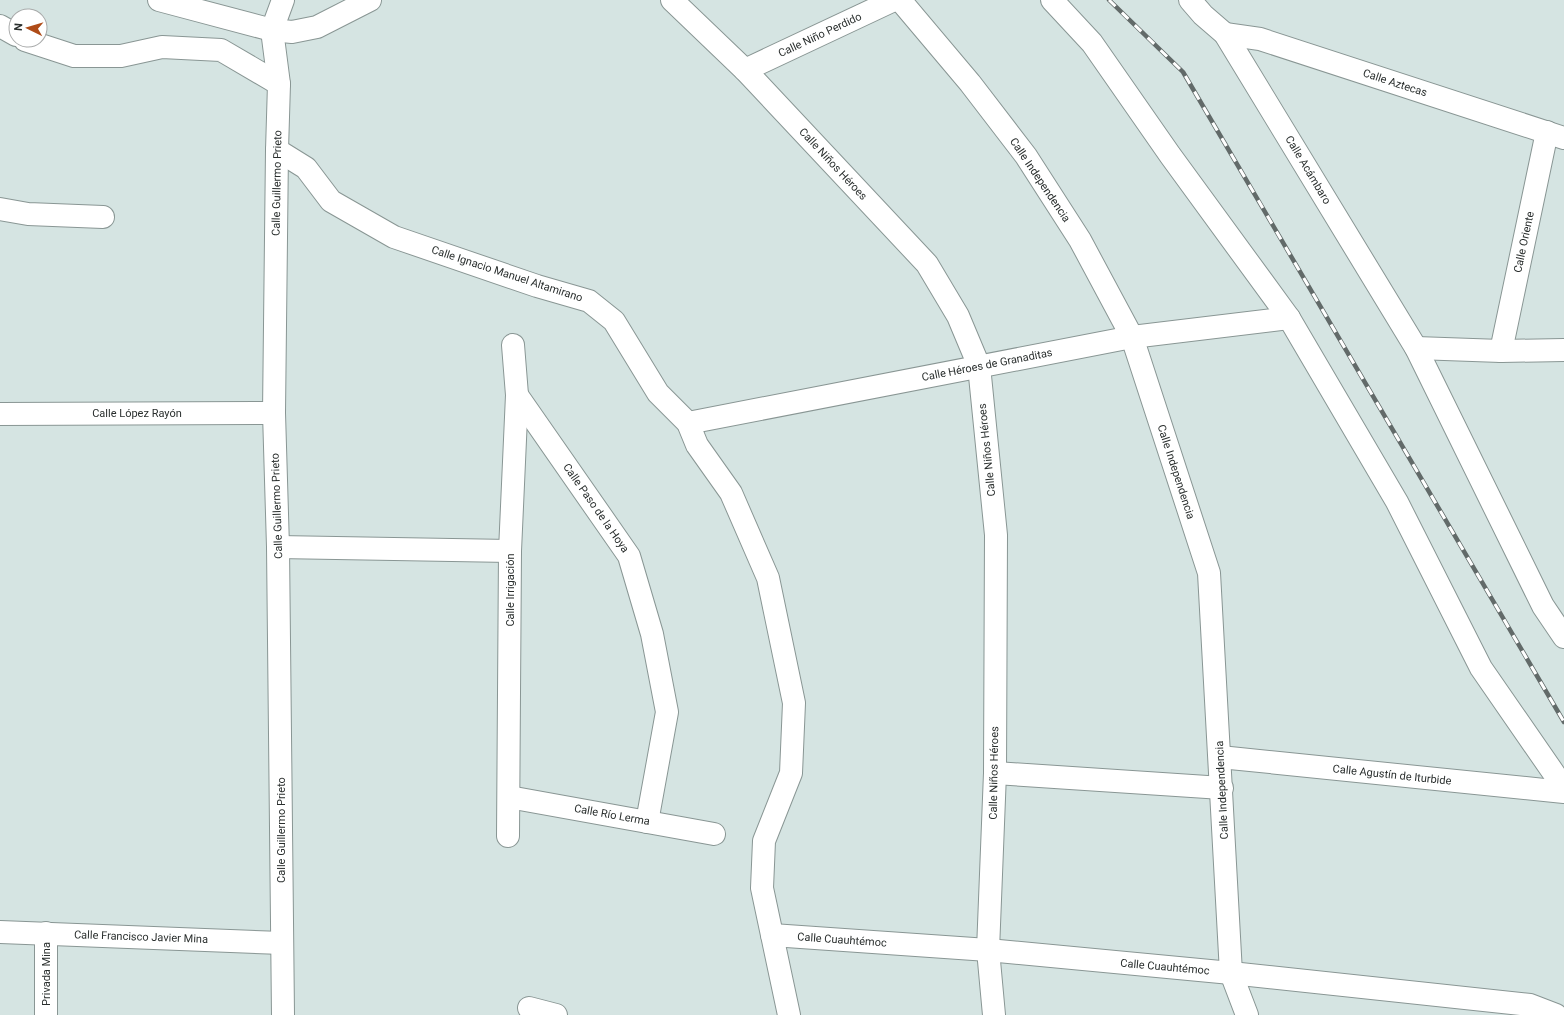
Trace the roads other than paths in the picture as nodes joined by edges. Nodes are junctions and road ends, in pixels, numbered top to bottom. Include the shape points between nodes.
1 (159, 0) edge
2 (283, 0) edge
3 (370, 0) edge
4 (672, 0) edge
5 (894, 0) edge
6 (900, 0) edge
7 (1052, 0) edge
8 (1200, 5) edge
9 (272, 30) junction
10 (1225, 34) junction
11 (48, 48) edge
12 (745, 70) junction
13 (279, 84) junction
14 (1556, 135) edge
15 (277, 150) junction
16 (0, 209) edge
17 (103, 217) dead end
18 (1289, 318) junction
19 (1132, 337) junction
20 (513, 345) dead end
21 (1416, 348) junction
22 (1564, 350) edge
23 (1501, 351) junction
24 (979, 366) junction
25 (517, 395) junction
26 (274, 413) junction
27 (0, 414) edge
28 (688, 423) junction
29 (278, 547) junction
30 (510, 551) junction
31 (1564, 636) edge
32 (1220, 757) junction
33 (995, 773) junction
34 (1222, 788) junction
35 (1564, 788) edge
36 (1564, 792) edge
37 (509, 797) junction
38 (647, 822) junction
39 (714, 834) dead end
40 (508, 836) dead end
41 (0, 932) edge
42 (46, 934) junction
43 (772, 935) junction
44 (282, 943) junction
45 (988, 950) junction
46 (1231, 973) junction
47 (529, 1008) dead end
48 (46, 1015) edge
49 (283, 1015) edge
50 (556, 1015) edge
51 (789, 1015) edge
52 (994, 1015) edge
53 (1247, 1015) edge
54 (1556, 1015) edge

1 - 9 street
2 - 9 street, Calle Guillermo Prieto
3 - 9 street via 317,27 292,32
4 - 12 street, Calle Niños Héroes
5 - 12 street, Calle Niño Perdido
6 - 19 street, Calle Independencia via 970,83 1026,156 1080,240
7 - 18 street via 1092,43
8 - 10 street, Calle Acámbaro
9 - 13 street, Calle Guillermo Prieto
10 - 14 street, Calle Aztecas via 1260,39
10 - 21 street, Calle Acámbaro
11 - 13 street via 74,56 122,56 162,47 221,50
12 - 24 street, Calle Niños Héroes via 927,264 958,316
13 - 15 street, Calle Guillermo Prieto
14 - 23 street, Calle Oriente
15 - 26 street, Calle Guillermo Prieto
15 - 28 street, Calle Ignacio Manuel Altamirano via 306,168 331,201 394,237 589,301 614,321 658,393
16 - 17 street via 28,214
18 - 19 street, Calle Héroes de Granaditas
18 - 35 street via 1397,502 1481,668
19 - 24 street, Calle Héroes de Granaditas
19 - 32 street, Calle Independencia via 1210,573
20 - 25 street, Calle Irrigación
21 - 23 street
21 - 31 street, Calle Acámbaro via 1543,606
22 - 23 street
24 - 28 street, Calle Héroes de Granaditas
24 - 33 street, Calle Niños Héroes via 996,536
25 - 30 street, Calle Irrigación
25 - 38 street, Calle Paso de la Hoya via 629,556 652,634 666,712
26 - 27 street, Calle López Rayón
26 - 29 street, Calle Guillermo Prieto
28 - 43 street, Calle Ignacio Manuel Altamirano via 697,445 731,493 768,578 794,703 790,774 764,841 762,888
29 - 30 street
29 - 44 street, Calle Guillermo Prieto
30 - 37 street, Calle Irrigación
32 - 34 street, Calle Independencia
32 - 36 street, Calle Agustín de Iturbide
33 - 34 street
33 - 45 street, Calle Niños Héroes
34 - 46 street, Calle Independencia
37 - 38 street, Calle Río Lerma
37 - 40 street, Calle Irrigación
38 - 39 street, Calle Río Lerma
41 - 42 street, Calle Francisco Javier Mina
42 - 44 street, Calle Francisco Javier Mina
42 - 48 street, Privada Mina
43 - 45 street, Calle Cuauhtémoc
43 - 51 street, Calle Ignacio Manuel Altamirano
44 - 49 street, Calle Guillermo Prieto
45 - 46 street, Calle Cuauhtémoc
45 - 52 street, Calle Niños Héroes
46 - 53 street, Calle Independencia
46 - 54 street, Calle Cuauhtémoc via 1530,1005
47 - 50 street

